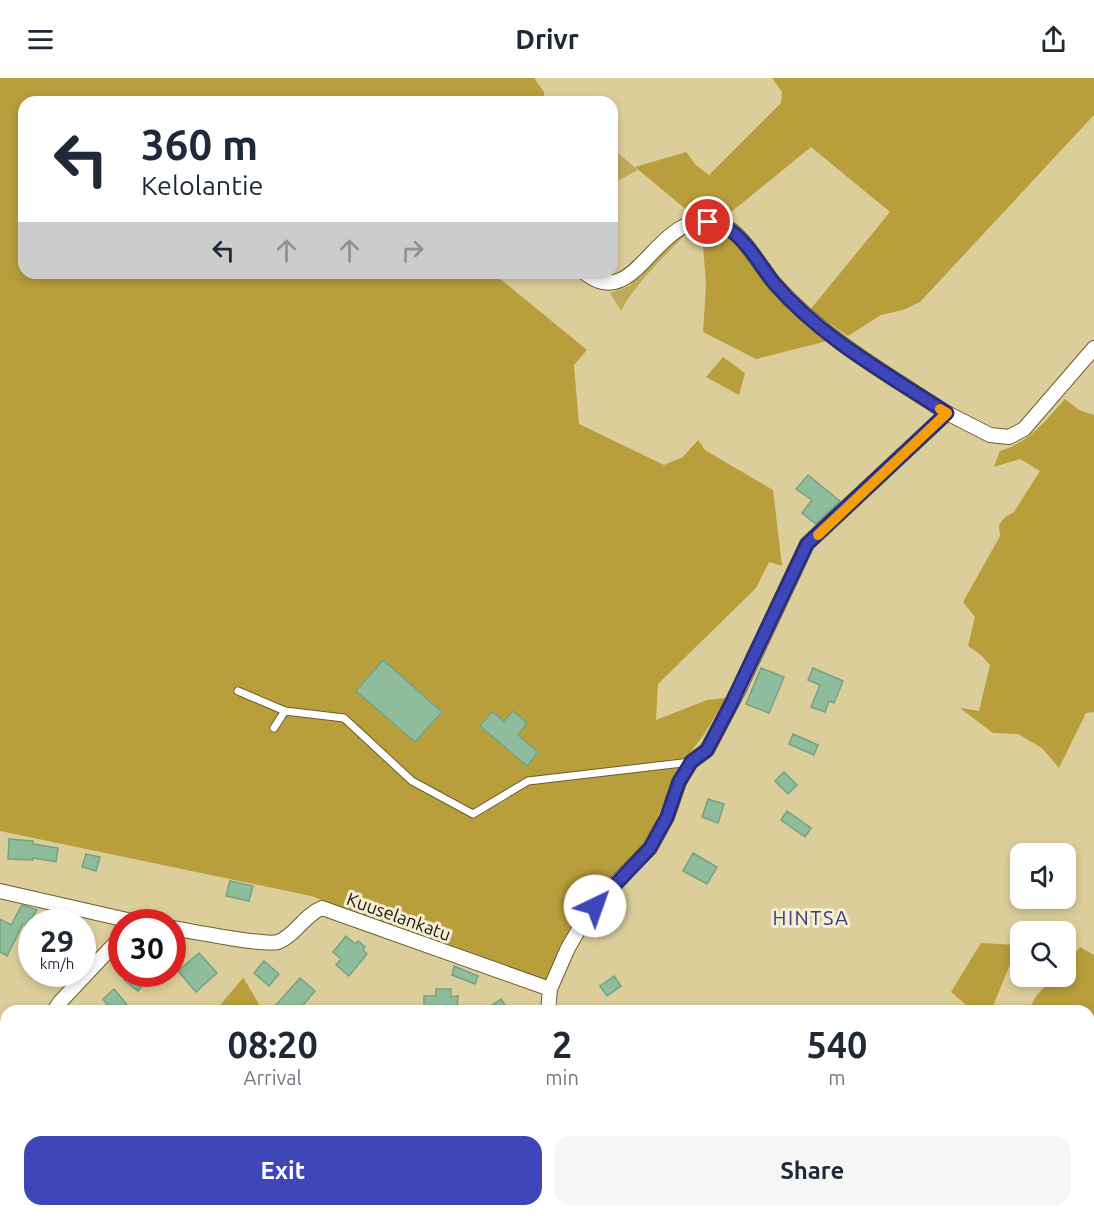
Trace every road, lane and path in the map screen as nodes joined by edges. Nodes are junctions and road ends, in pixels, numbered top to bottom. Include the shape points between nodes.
1 (593, 279) edge
2 (1094, 348) edge
3 (947, 413) junction
4 (238, 691) dead end
5 (285, 711) junction
6 (274, 728) dead end
7 (691, 762) junction
8 (0, 891) edge
9 (108, 916) edge
10 (186, 930) edge
11 (108, 951) edge
12 (550, 989) junction
13 (58, 1005) edge
14 (549, 1005) edge

1 - 3 street via 606,284 620,281 669,235 688,223 708,222 728,228 775,284 817,324
2 - 3 street via 1024,429 1009,437 990,435
3 - 7 street via 807,544 707,750
4 - 5 lane
5 - 6 lane
5 - 7 lane via 344,718 412,782 473,814 528,781
7 - 12 street via 650,848 586,917
8 - 9 street
10 - 12 street, Kuuselankatu via 270,944 286,938 311,912 322,908
11 - 13 street
12 - 14 street

